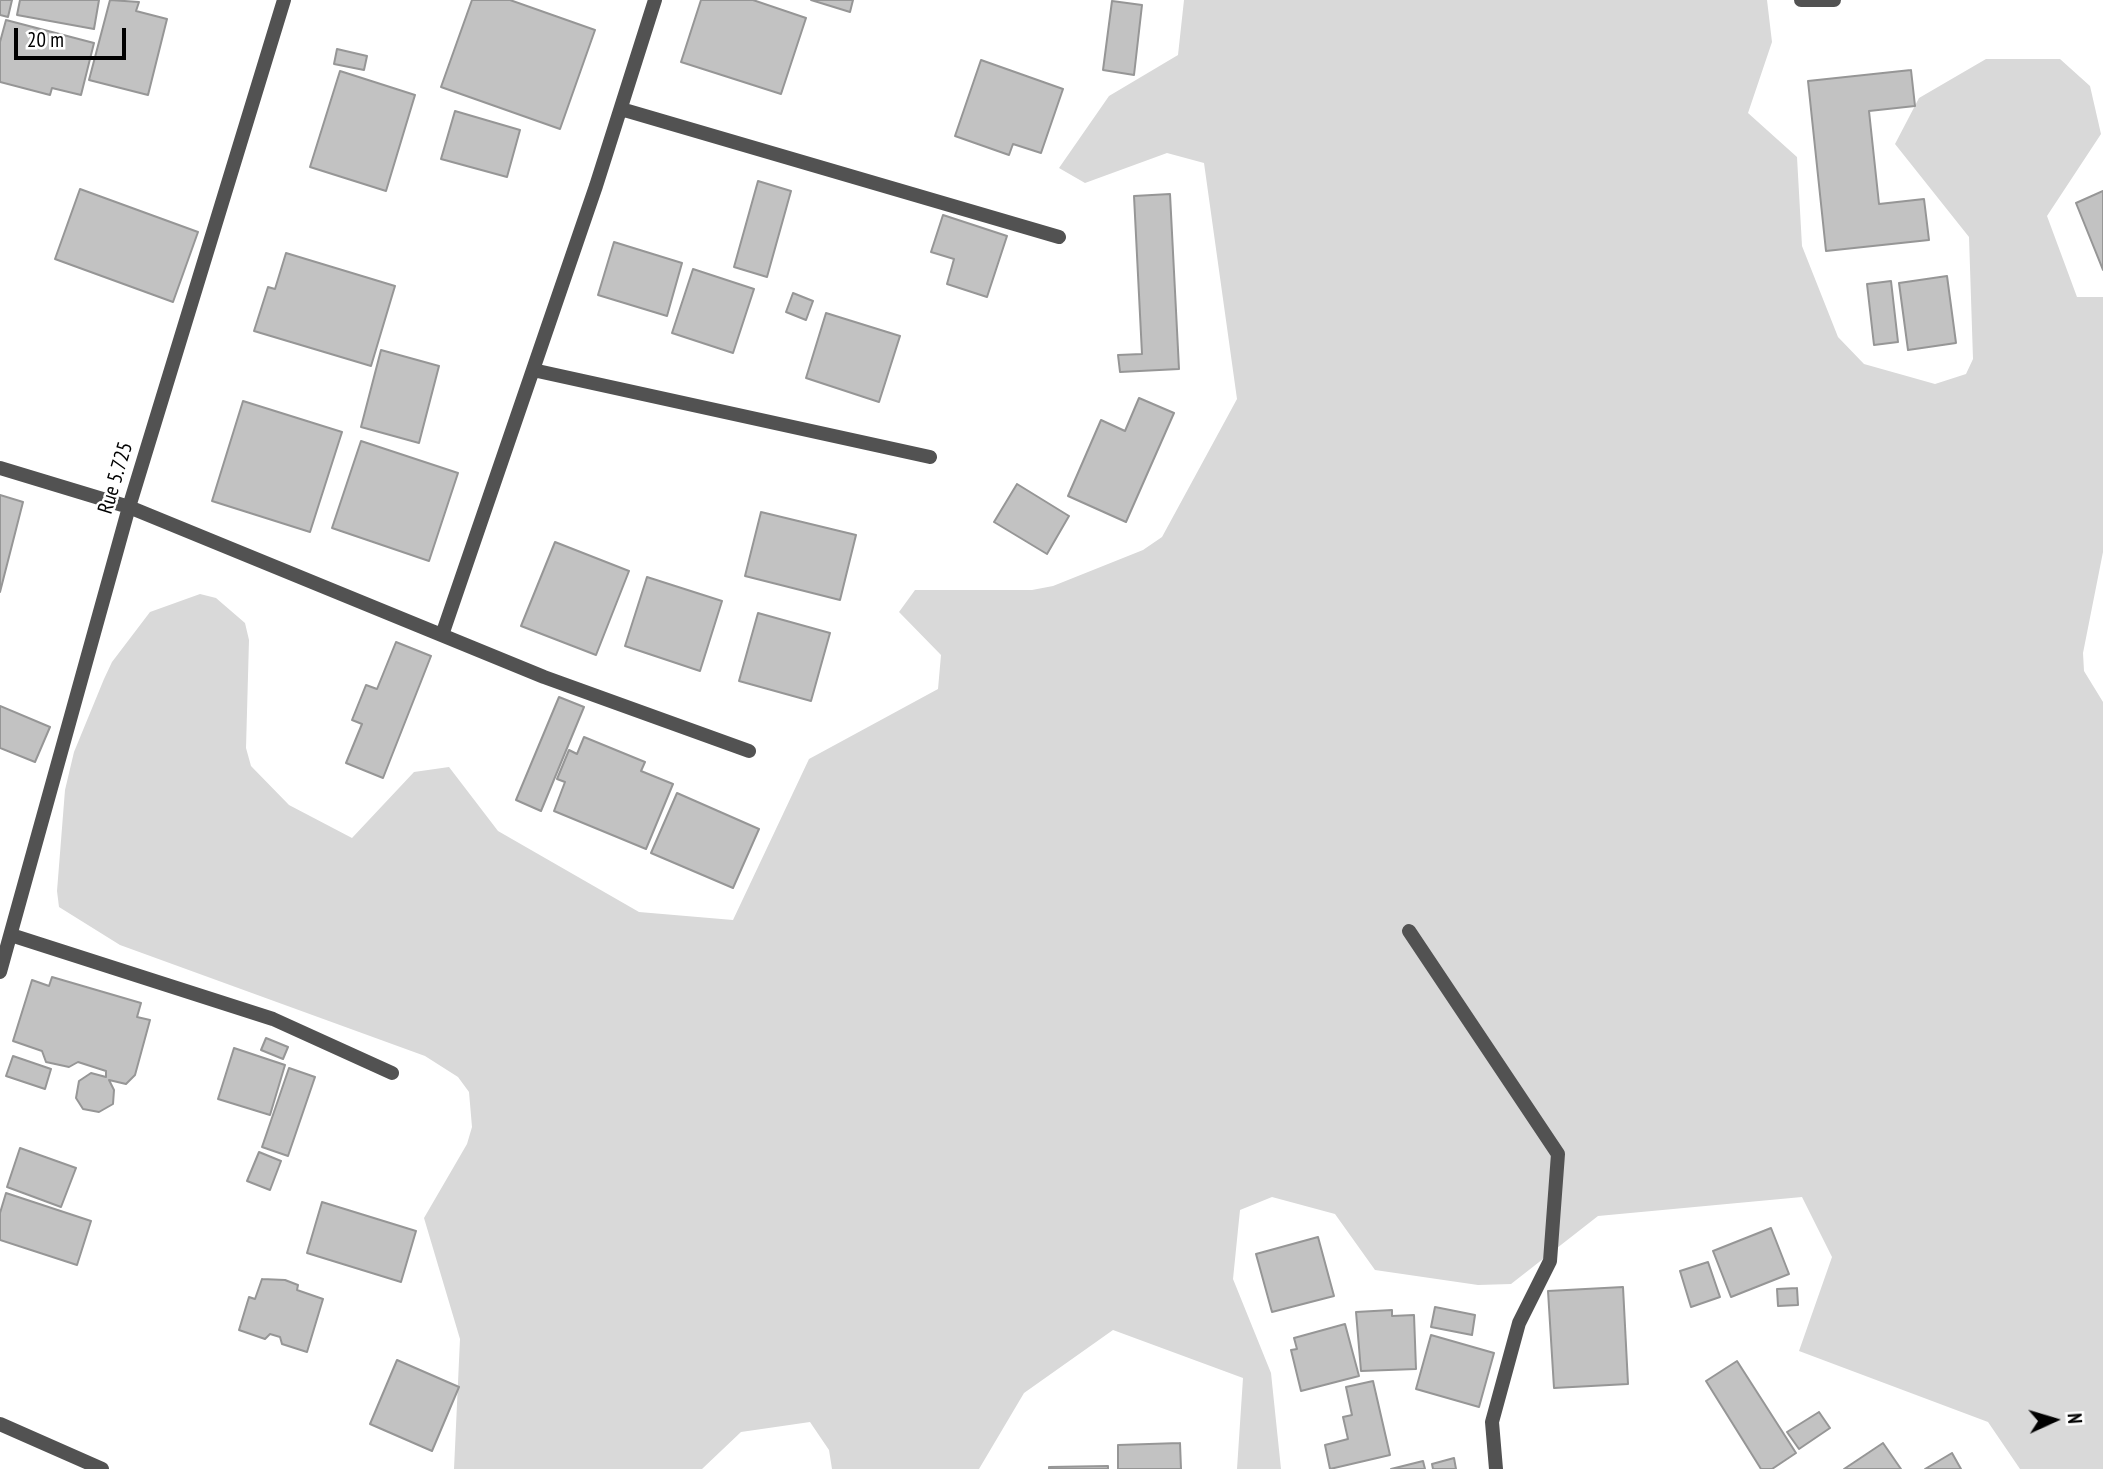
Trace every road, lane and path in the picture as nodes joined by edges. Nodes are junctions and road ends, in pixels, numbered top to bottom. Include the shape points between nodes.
1 (284, 0) edge
2 (655, 0) edge
3 (1801, 0) edge
4 (1834, 0) edge
5 (621, 108) junction
6 (1059, 237) dead end
7 (533, 370) junction
8 (930, 457) dead end
9 (0, 468) edge
10 (129, 507) junction
11 (442, 635) junction
12 (749, 751) dead end
13 (1409, 931) dead end
14 (11, 935) junction
15 (0, 972) edge
16 (392, 1073) dead end
17 (0, 1424) edge
18 (102, 1469) edge
19 (1496, 1469) edge

1 - 10 street, Rue 5.725
2 - 5 street
3 - 4 street
5 - 6 street
5 - 7 street
7 - 8 street
7 - 11 street
9 - 10 street
10 - 11 street
10 - 14 street, Rue 5.725
11 - 12 street
13 - 19 street via 1558,1154 1550,1261 1519,1323 1492,1422
14 - 15 street, Rue 5.725
14 - 16 street via 273,1020
17 - 18 street

